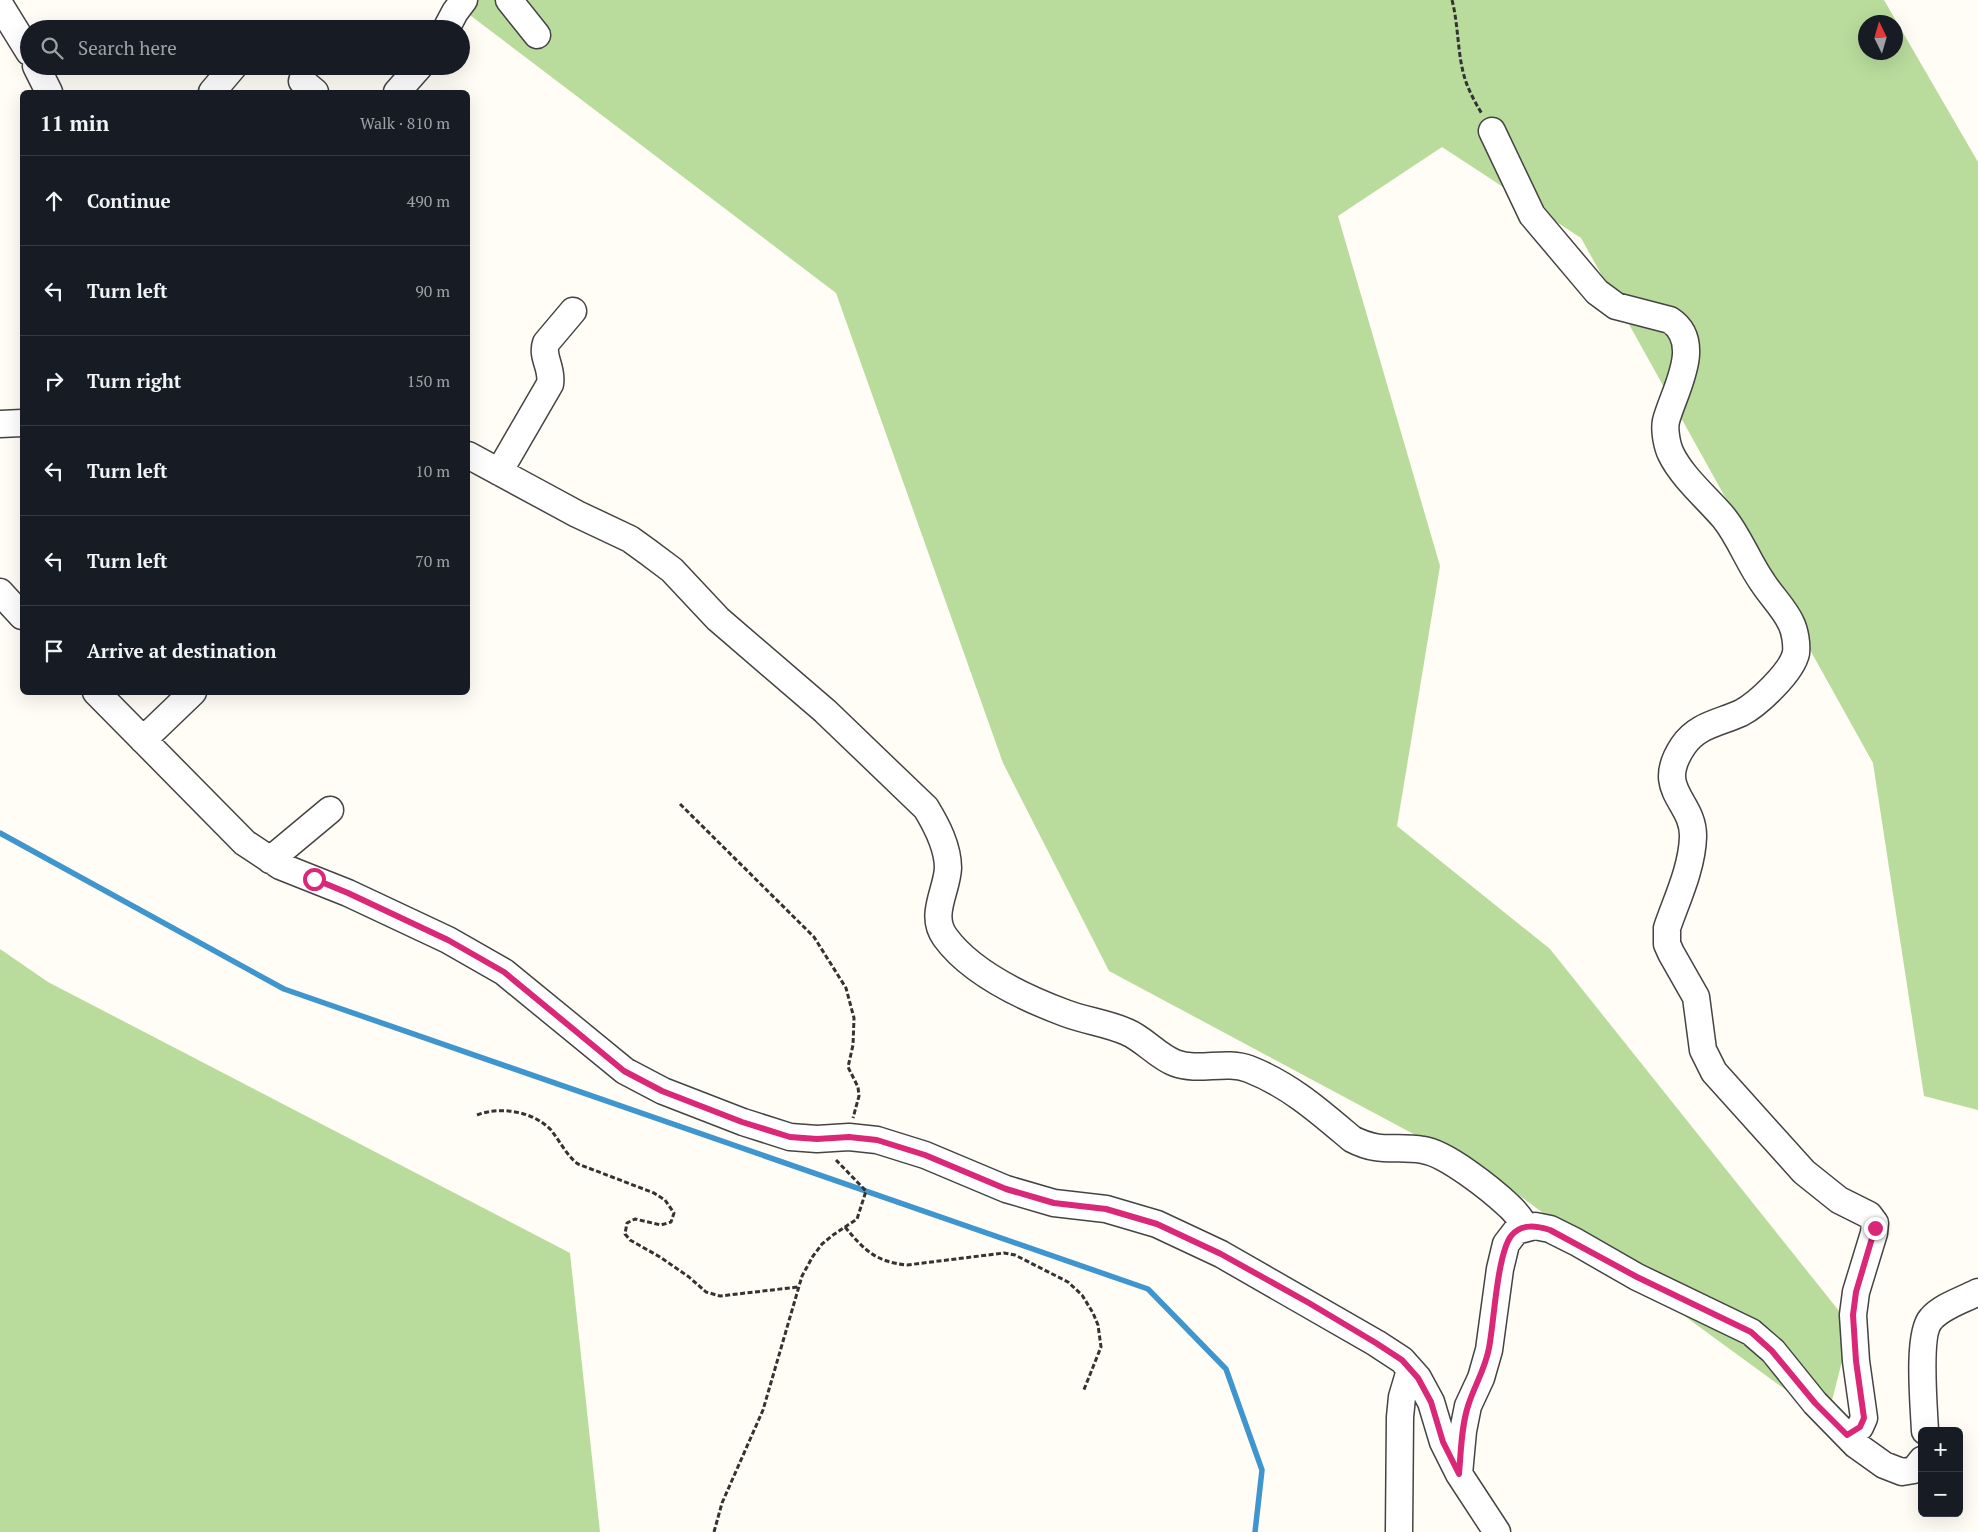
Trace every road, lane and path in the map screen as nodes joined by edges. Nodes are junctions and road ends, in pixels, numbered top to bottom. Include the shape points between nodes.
1 (464, 0) edge
2 (509, 0) edge
3 (1452, 0) edge
4 (0, 5) edge
5 (451, 20) edge
6 (537, 35) dead end
7 (20, 37) edge
8 (40, 75) edge
9 (226, 75) edge
10 (412, 75) edge
11 (48, 90) edge
12 (214, 90) edge
13 (399, 90) edge
14 (1492, 132) joint
15 (573, 311) dead end
16 (20, 423) edge
17 (0, 424) edge
18 (470, 456) edge
19 (500, 472) junction
20 (0, 592) edge
21 (20, 614) edge
22 (99, 695) edge
23 (190, 695) edge
24 (143, 740) junction
25 (680, 804) dead end
26 (330, 810) dead end
27 (270, 860) junction
28 (477, 1115) dead end
29 (849, 1137) junction
30 (817, 1139) junction
31 (845, 1227) junction
32 (1526, 1227) junction
33 (798, 1287) junction
34 (1978, 1292) edge
35 (1410, 1370) junction
36 (1083, 1392) dead end
37 (1925, 1427) edge
38 (1847, 1435) junction
39 (1918, 1465) edge
40 (1459, 1474) junction
41 (714, 1532) edge
42 (1400, 1532) edge
43 (1497, 1532) edge

1 - 5 street
2 - 6 street
3 - 14 path via 1466,83
4 - 7 street
8 - 11 street
9 - 12 street
10 - 13 street
14 - 38 street via 1532,214 1597,292 1616,306 1670,320 1680,330 1684,338 1685,362 1682,381 1665,423 1671,454 1738,537 1794,631 1796,653 1782,678 1744,712 1698,730 1678,755 1672,776 1673,788 1689,816 1693,838 1686,875 1666,935 1671,953 1696,997 1703,1050 1714,1072 1804,1172 1875,1223 1853,1315 1864,1418 1860,1427
15 - 19 street via 546,343 544,349 551,370 550,384
16 - 17 street
18 - 19 street
19 - 32 street via 630,539 672,570 718,619 826,711 926,808 936,824 947,861 946,884 938,913 939,926 952,945 992,978 1017,993 1066,1014 1131,1034 1174,1063 1199,1067 1233,1065 1250,1069 1289,1088 1361,1144 1378,1149 1422,1149 1438,1154 1502,1200
20 - 21 street
22 - 24 street
23 - 24 street
24 - 27 street via 245,843
25 - 29 path via 814,937 846,988 854,1018 848,1067 859,1096
26 - 27 street
27 - 30 street via 448,940 504,972 624,1071 662,1091 790,1137
28 - 33 path via 486,1111 509,1110 537,1120 550,1130 578,1164 654,1192 670,1205 674,1214 671,1222 661,1225 630,1220 626,1236 689,1277 706,1292 720,1296
29 - 30 street
29 - 35 street via 877,1140 925,1155 1006,1189 1054,1203 1106,1209 1157,1224 1221,1254 1309,1303 1402,1360
30 - 31 path via 866,1191 857,1218
31 - 33 path via 833,1234 813,1256
31 - 36 path via 864,1250 895,1264 1004,1253 1015,1255 1068,1282 1082,1295 1093,1313 1100,1335 1099,1352
32 - 38 street via 1550,1230 1637,1277 1751,1332
32 - 40 street via 1516,1231 1506,1244 1489,1350 1462,1431
33 - 41 path via 763,1410 722,1504
34 - 37 street via 1940,1311 1925,1329
35 - 40 street via 1431,1402 1443,1442
35 - 42 street via 1400,1417
38 - 39 street via 1884,1466 1902,1472 1914,1470
40 - 43 street

